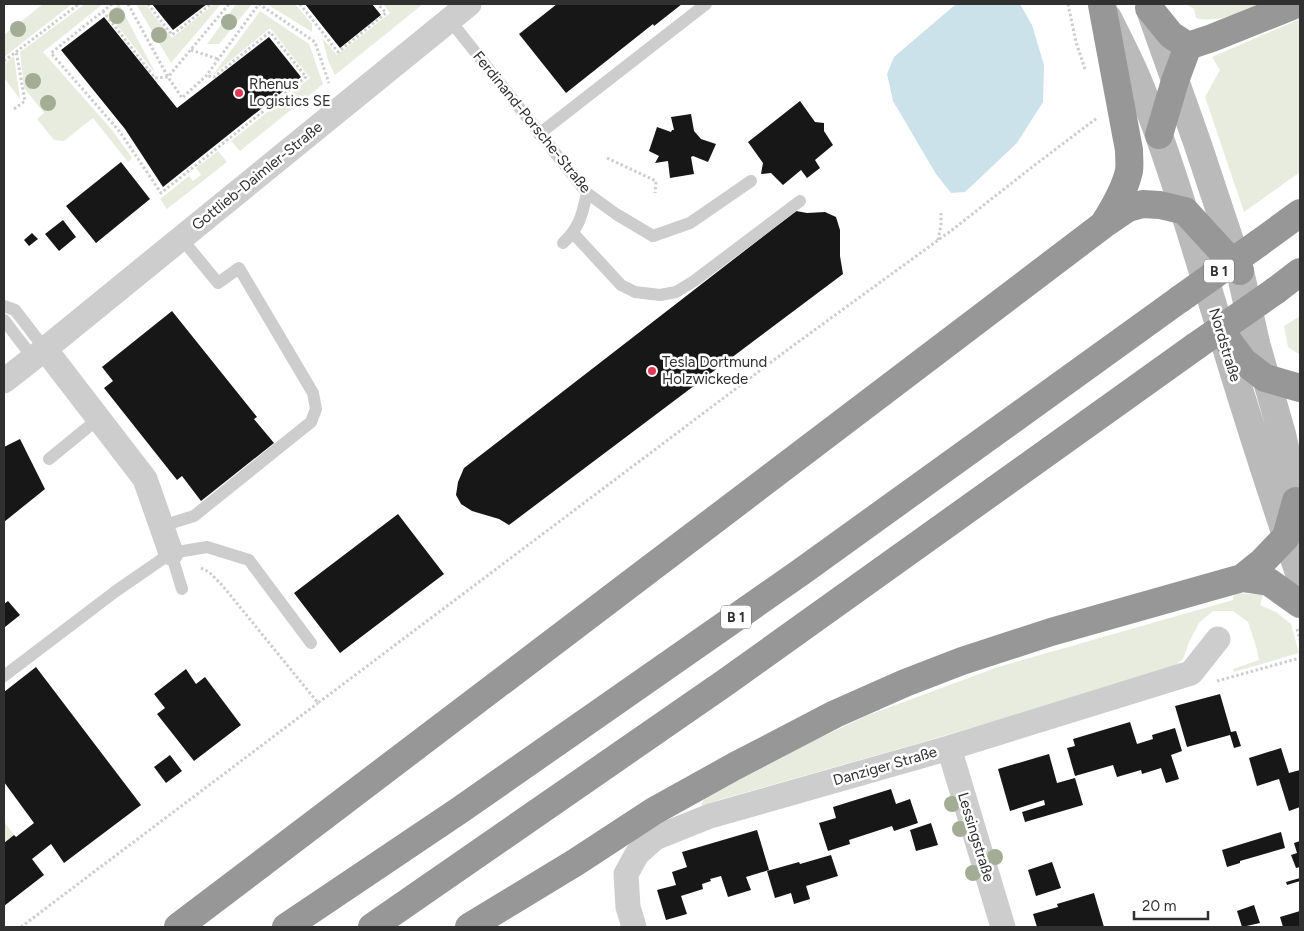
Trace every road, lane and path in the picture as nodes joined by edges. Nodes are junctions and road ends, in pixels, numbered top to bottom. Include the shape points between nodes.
1 (79, 4) edge
2 (112, 4) edge
3 (128, 4) edge
4 (148, 4) edge
5 (210, 4) edge
6 (229, 4) edge
7 (259, 4) edge
8 (300, 4) edge
9 (378, 4) edge
10 (469, 4) edge
11 (706, 4) edge
12 (1102, 4) edge
13 (1298, 4) edge
14 (1148, 6) edge
15 (103, 11) junction
16 (450, 19) junction
17 (1188, 46) junction
18 (191, 50) junction
19 (16, 51) junction
20 (218, 59) junction
21 (4, 61) edge
22 (206, 76) junction
23 (168, 77) junction
24 (1175, 81) junction
25 (329, 83) dead end
26 (1120, 101) junction
27 (14, 109) dead end
28 (539, 134) junction
29 (1159, 135) junction
30 (607, 158) dead end
31 (751, 181) dead end
32 (586, 193) junction
33 (655, 193) dead end
34 (800, 201) dead end
35 (1185, 211) junction
36 (941, 213) dead end
37 (1300, 213) edge
38 (1103, 225) junction
39 (573, 233) junction
40 (180, 238) junction
41 (938, 240) junction
42 (563, 243) dead end
43 (1240, 271) junction
44 (1300, 272) edge
45 (4, 306) edge
46 (4, 320) edge
47 (1220, 331) junction
48 (39, 353) junction
49 (1265, 378) junction
50 (4, 381) edge
51 (1300, 388) edge
52 (98, 419) junction
53 (49, 460) dead end
54 (1294, 518) edge
55 (162, 526) junction
56 (171, 553) junction
57 (1300, 576) edge
58 (1242, 578) junction
59 (182, 589) dead end
60 (1300, 604) edge
61 (1218, 639) dead end
62 (311, 643) dead end
63 (1300, 658) edge
64 (1191, 673) junction
65 (4, 676) edge
66 (318, 703) junction
67 (949, 748) junction
68 (631, 917) edge
69 (380, 922) edge
70 (21, 927) edge
71 (178, 927) edge
72 (286, 927) edge
73 (469, 927) edge
74 (1003, 927) edge

1 - 19 path
2 - 15 path
3 - 23 path
4 - 5 path via 172,35
6 - 18 path
7 - 20 path
7 - 25 path via 316,42
8 - 9 path via 338,52 386,13
10 - 16 street, Gottlieb-Daimler-Straße
11 - 28 lane
12 - 26 highway
12 - 29 main road, Nordstraße via 1139,82
13 - 17 highway
14 - 17 highway via 1171,35
14 - 24 main road, Nordstraße
15 - 22 path via 51,53 120,132 161,193 306,77 270,32 214,77
15 - 23 path via 155,78
16 - 28 lane, Ferdinand-Porsche-Straße
16 - 40 street, Gottlieb-Daimler-Straße
17 - 24 highway
18 - 20 path
18 - 23 path
19 - 21 path
19 - 27 path via 25,101
20 - 22 path
22 - 23 path via 182,98
24 - 29 highway
24 - 43 main road, Nordstraße
26 - 38 highway via 1130,150 1129,169 1116,203
26 - 41 path
28 - 32 lane, Ferdinand-Porsche-Straße
29 - 35 main road, Nordstraße
30 - 33 path via 656,181
31 - 32 lane, Ferdinand-Porsche-Straße via 690,223 653,236
32 - 39 lane via 582,214
34 - 39 lane via 694,281 676,292 660,295 635,292 621,285
35 - 38 highway via 1143,204 1128,208
35 - 43 highway
35 - 47 main road, Nordstraße
36 - 41 path
37 - 72 highway, B 1, bridge via 801,572
38 - 71 highway
39 - 42 lane
40 - 48 street, Gottlieb-Daimler-Straße
40 - 55 lane via 218,283 239,268 313,393 316,409 311,422 194,516
41 - 66 path
43 - 49 main road, Nordstraße
44 - 69 highway, bridge via 726,682
45 - 48 lane via 15,310
46 - 48 lane
47 - 49 highway via 1243,362
47 - 54 main road, Nordstraße
48 - 50 street, Gottlieb-Daimler-Straße
48 - 52 street
49 - 51 highway
49 - 54 main road, Nordstraße via 1282,434
52 - 53 lane
52 - 55 street via 145,479
54 - 57 main road, Nordstraße
54 - 58 highway via 1262,562
55 - 56 street
56 - 59 lane
56 - 62 lane via 207,547 250,560
56 - 65 lane
56 - 66 path via 209,572 222,585
58 - 60 highway via 1269,582
58 - 73 highway via 1051,632 962,661 835,714 654,811
61 - 64 street
63 - 64 path via 1215,682
64 - 67 street, Danziger Straße
66 - 70 path
67 - 68 street, Danziger Straße via 710,816 655,838 637,854 626,874
67 - 74 street, Lessingstraße

